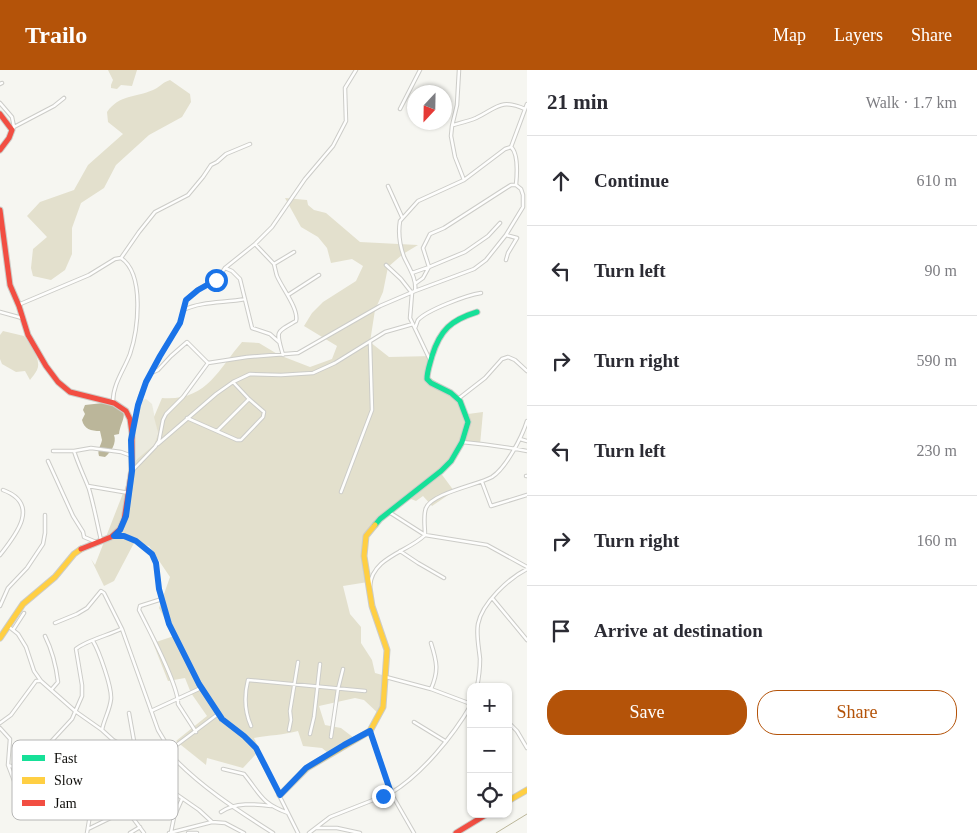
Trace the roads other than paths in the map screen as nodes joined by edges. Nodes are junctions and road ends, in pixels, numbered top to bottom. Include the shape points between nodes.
1 (356, 70) edge
2 (420, 70) edge
3 (459, 70) edge
4 (64, 98) dead end
5 (0, 103) edge
6 (527, 104) edge
7 (400, 109) dead end
8 (525, 109) junction
9 (0, 116) edge
10 (452, 126) joint
11 (13, 129) junction
12 (452, 130) edge
13 (250, 144) dead end
14 (511, 147) junction
15 (0, 150) edge
16 (464, 180) junction
17 (516, 185) junction
18 (388, 186) dead end
19 (0, 210) edge
20 (402, 217) junction
21 (500, 223) dead end
22 (506, 235) junction
23 (255, 244) junction
24 (294, 252) dead end
25 (121, 258) junction
26 (506, 260) dead end
27 (274, 264) junction
28 (386, 265) dead end
29 (430, 267) junction
30 (225, 268) junction
31 (412, 273) junction
32 (319, 276) dead end
33 (416, 284) junction
34 (414, 292) junction
35 (481, 293) dead end
36 (288, 295) junction
37 (245, 299) junction
38 (18, 305) junction
39 (183, 310) junction
40 (0, 312) edge
41 (478, 312) dead end
42 (22, 318) junction
43 (413, 324) junction
44 (415, 329) junction
45 (279, 342) junction
46 (370, 342) junction
47 (283, 355) junction
48 (430, 362) junction
49 (208, 363) junction
50 (527, 371) edge
51 (150, 373) junction
52 (233, 382) junction
53 (249, 399) junction
54 (458, 399) junction
55 (113, 401) junction
56 (187, 418) junction
57 (527, 422) edge
58 (217, 431) junction
59 (520, 439) junction
60 (131, 440) junction
61 (527, 441) edge
62 (462, 442) junction
63 (155, 447) junction
64 (514, 448) junction
65 (53, 451) dead end
66 (74, 451) junction
67 (527, 451) edge
68 (132, 456) junction
69 (48, 462) dead end
70 (132, 471) junction
71 (482, 481) junction
72 (88, 486) junction
73 (3, 490) dead end
74 (341, 492) dead end
75 (129, 493) junction
76 (527, 495) edge
77 (388, 512) junction
78 (45, 515) dead end
79 (424, 535) junction
80 (114, 536) junction
81 (99, 541) junction
82 (400, 551) junction
83 (0, 555) edge
84 (527, 568) edge
85 (444, 578) dead end
86 (370, 588) junction
87 (492, 598) junction
88 (162, 599) junction
89 (0, 606) edge
90 (24, 613) dead end
91 (55, 623) dead end
92 (10, 628) junction
93 (122, 629) junction
94 (45, 636) dead end
95 (0, 638) edge
96 (527, 640) edge
97 (93, 641) junction
98 (431, 643) dead end
99 (298, 662) dead end
100 (320, 664) dead end
101 (343, 669) dead end
102 (386, 677) junction
103 (40, 681) junction
104 (478, 683) edge
105 (294, 685) junction
106 (201, 688) junction
107 (316, 688) junction
108 (52, 689) junction
109 (338, 689) junction
110 (431, 689) junction
111 (365, 691) dead end
112 (179, 699) junction
113 (467, 702) edge
114 (467, 710) edge
115 (75, 711) junction
116 (152, 711) junction
117 (129, 713) dead end
118 (218, 714) junction
119 (414, 722) dead end
120 (0, 723) edge
121 (251, 726) dead end
122 (512, 726) edge
123 (0, 728) edge
124 (102, 730) junction
125 (290, 730) dead end
126 (370, 731) junction
127 (196, 732) junction
128 (310, 734) dead end
129 (331, 737) dead end
130 (53, 740) edge
131 (112, 740) edge
132 (134, 740) edge
133 (163, 740) edge
134 (445, 741) junction
135 (178, 746) edge
136 (527, 748) edge
137 (178, 762) edge
138 (8, 765) junction
139 (12, 766) edge
140 (223, 769) dead end
141 (12, 776) edge
142 (527, 790) edge
143 (391, 793) junction
144 (178, 794) edge
145 (280, 795) junction
146 (182, 798) junction
147 (512, 799) edge
148 (233, 806) junction
149 (272, 806) junction
150 (178, 807) edge
151 (221, 812) dead end
152 (288, 813) junction
153 (480, 818) edge
154 (108, 820) edge
155 (135, 820) edge
156 (212, 822) junction
157 (140, 827) junction
158 (316, 828) junction
159 (87, 831) edge
160 (170, 832) edge
161 (130, 833) edge
162 (144, 833) edge
163 (188, 833) edge
164 (197, 833) edge
165 (244, 833) edge
166 (273, 833) edge
167 (298, 833) edge
168 (309, 833) edge
169 (360, 833) edge
170 (414, 833) edge
171 (456, 833) edge

1 - 23 street via 345,88 346,120 333,146
2 - 7 street
3 - 10 street
4 - 11 street
5 - 11 street via 12,117
6 - 8 street
8 - 10 street via 499,104 479,117
8 - 14 street
9 - 11 street
11 - 15 street
12 - 16 street via 455,157
13 - 25 street via 211,164 188,194 155,212
14 - 16 street
14 - 17 street via 516,156
16 - 20 street via 418,201
17 - 22 street via 523,195 523,207
17 - 29 street via 430,234 423,248
18 - 20 street
19 - 38 street via 8,280
20 - 31 street via 400,241
21 - 29 street via 465,252
22 - 26 street via 517,238
22 - 34 street via 480,266
23 - 27 street
23 - 30 street
24 - 27 street
25 - 38 street
25 - 55 street via 127,262 134,277 136,331
27 - 36 street via 277,277
28 - 34 street
29 - 31 street
29 - 33 street
30 - 37 street via 240,279
30 - 39 street via 216,280 189,296
31 - 33 street
32 - 36 street
33 - 34 street
34 - 43 street via 410,310
34 - 47 street via 380,306 305,350
35 - 44 street via 462,297 432,311 419,320
36 - 45 street via 297,317 296,321 280,330
37 - 39 street via 202,304
37 - 45 street via 252,328 270,334
38 - 42 street
39 - 51 street via 180,323
40 - 42 street
41 - 48 street via 450,324 442,332
42 - 55 street via 28,334 62,387 84,397
43 - 44 street
43 - 46 street via 386,332
44 - 48 street
45 - 47 street
46 - 52 street via 335,364 313,373 250,374
46 - 74 street via 372,410
47 - 49 street
48 - 54 street via 427,379
49 - 51 street via 187,342 158,370
49 - 63 street via 166,414
50 - 54 street via 515,360 502,359 485,378
51 - 60 street via 140,397
52 - 53 street
52 - 56 street
53 - 58 street
53 - 58 street via 264,415 241,440
54 - 62 street via 468,422
55 - 60 street via 130,416
56 - 58 street
56 - 63 street
57 - 59 street
59 - 61 street
59 - 64 street
60 - 68 street
62 - 64 street
62 - 77 street via 441,471
63 - 70 street
64 - 67 street
64 - 71 street via 503,467
65 - 66 street
66 - 68 street via 91,448
66 - 72 street
68 - 70 street
69 - 81 street via 84,537
70 - 75 street
71 - 76 street via 491,506
71 - 79 street via 460,487 428,504
72 - 75 street
72 - 81 street
73 - 83 street via 18,498 24,513 18,532
75 - 80 street via 124,523
77 - 79 street
77 - 86 street via 366,536 364,556
78 - 89 street via 43,544 8,588
79 - 82 street
79 - 84 street via 487,545
80 - 81 street
80 - 88 street via 136,541 152,554
81 - 92 street via 86,545 73,555 56,576 22,605
82 - 85 street
82 - 86 street via 374,572
84 - 87 street via 516,574
86 - 102 street via 372,606 387,650
87 - 96 street
87 - 104 street via 478,624
88 - 106 street via 169,624
88 - 112 street via 140,606 139,610
90 - 92 street
91 - 93 street via 86,608 101,591
92 - 95 street
92 - 103 street via 26,647
93 - 97 street
93 - 116 street
94 - 108 street via 57,666 58,682
97 - 115 street via 76,649 82,696
97 - 124 street via 110,691 110,704
98 - 110 street via 437,668
99 - 105 street
100 - 107 street
101 - 109 street
102 - 110 street
102 - 126 street via 383,707
103 - 108 street
103 - 120 street via 36,681 11,715
105 - 107 street
105 - 121 street via 248,680 246,714
105 - 125 street
106 - 112 street
106 - 118 street
107 - 109 street
107 - 128 street
108 - 115 street
109 - 111 street
109 - 129 street
110 - 113 street
112 - 116 street
112 - 127 street via 178,704
114 - 134 street
115 - 124 street
115 - 130 street via 72,719
116 - 133 street
117 - 132 street
118 - 127 street
118 - 145 street via 256,748
119 - 134 street
122 - 136 street
123 - 138 street via 10,739
124 - 131 street
126 - 143 street
126 - 145 street via 306,768
127 - 135 street
134 - 143 street via 419,771
137 - 148 street
138 - 139 street
138 - 141 street
140 - 149 street via 244,774 258,796
142 - 147 street
143 - 158 street via 330,817
143 - 170 street
144 - 146 street
145 - 152 street
146 - 150 street
146 - 156 street
148 - 149 street
148 - 151 street
148 - 166 street
149 - 152 street
152 - 167 street
153 - 171 street
154 - 159 street
155 - 157 street
156 - 160 street
156 - 165 street via 225,823
157 - 161 street
157 - 162 street
158 - 168 street
158 - 169 street
163 - 164 street

